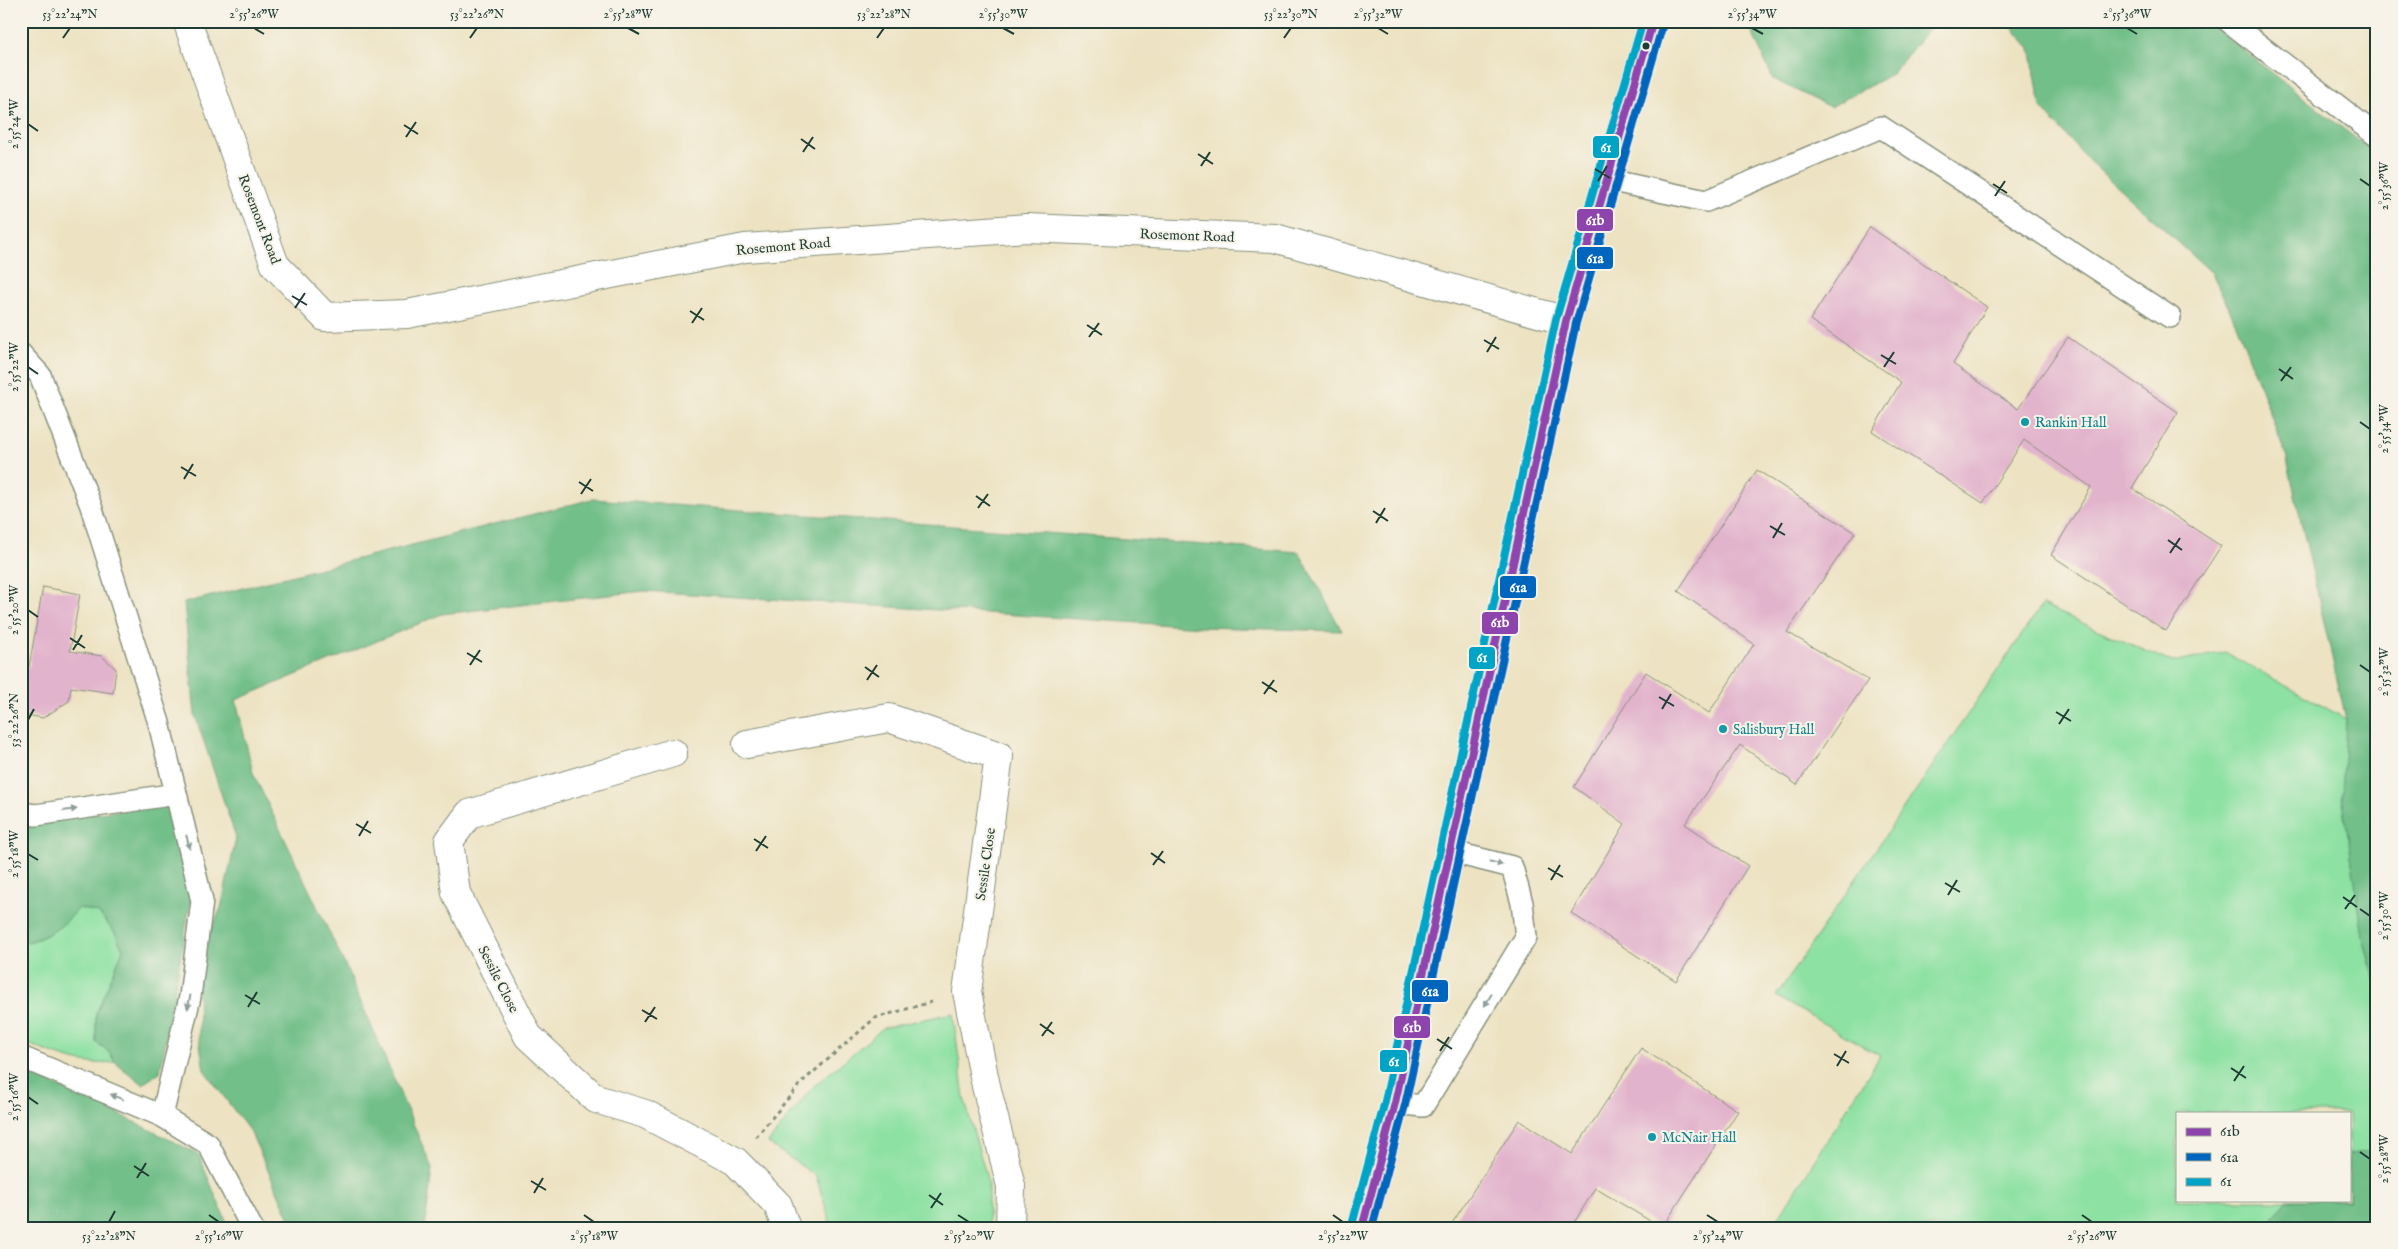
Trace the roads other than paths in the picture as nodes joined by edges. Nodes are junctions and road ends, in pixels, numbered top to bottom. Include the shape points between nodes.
1 (186, 21) edge
2 (1654, 21) edge
3 (2228, 21) edge
4 (2377, 136) edge
5 (1608, 180) junction
6 (2170, 317) dead end
7 (1566, 321) junction
8 (21, 354) edge
9 (746, 744) dead end
10 (673, 753) dead end
11 (176, 794) junction
12 (21, 813) edge
13 (1448, 851) junction
14 (21, 1058) edge
15 (1395, 1103) junction
16 (162, 1116) junction
17 (252, 1228) edge
18 (786, 1228) edge
19 (1010, 1228) edge
20 (1362, 1228) edge

1 - 7 street, Rosemont Road via 276,265 325,317 407,314 745,248 1027,228 1275,238
2 - 5 street
3 - 4 lane
5 - 6 lane via 1706,201 1881,128
5 - 7 street
7 - 13 street
8 - 11 lane via 40,375 91,506 156,714
9 - 19 street, Sessile Close via 889,718 1000,756 967,992 1011,1186
10 - 18 street, Sessile Close via 469,814 449,842 456,893 528,1036 596,1099 645,1114 735,1161 778,1205
12 -> 11 lane via 36,814
11 -> 16 lane via 202,901 190,998
13 - 15 street
13 -> 15 lane via 1512,867 1522,903 1526,936 1424,1106
16 -> 14 lane
15 - 20 street
16 - 17 lane via 208,1144

